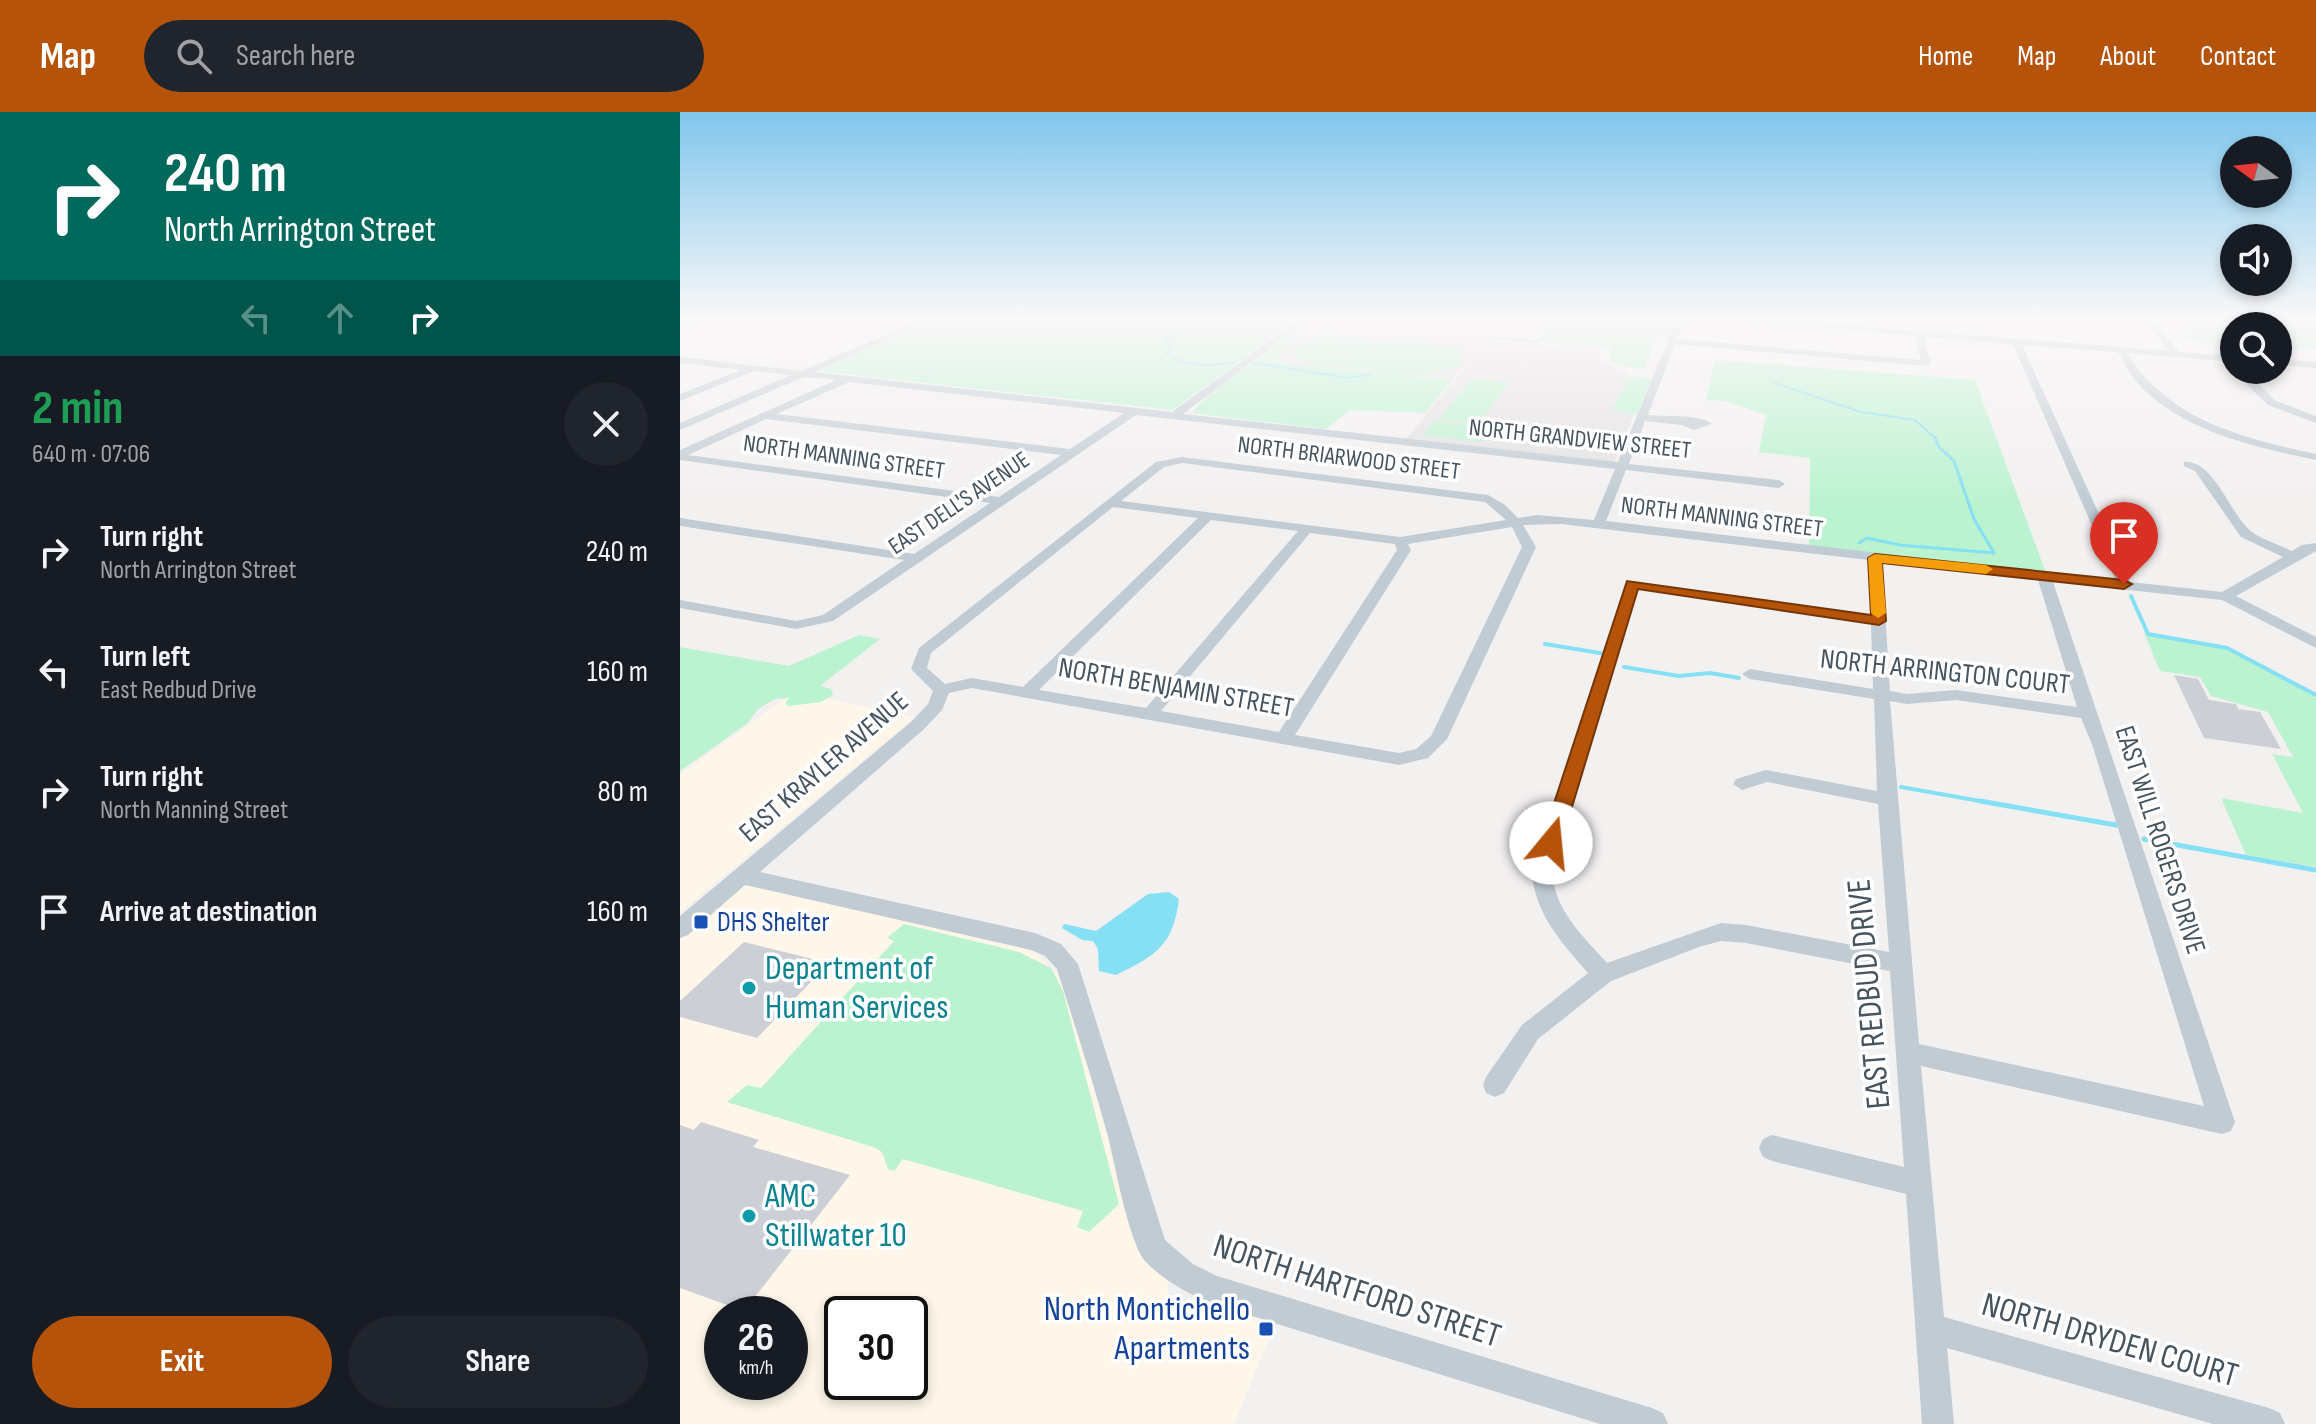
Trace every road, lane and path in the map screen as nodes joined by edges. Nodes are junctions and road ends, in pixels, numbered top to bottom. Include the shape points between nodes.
1 (726, 379) edge
2 (791, 379) edge
3 (847, 379) edge
4 (849, 379) edge
5 (1223, 379) edge
6 (1656, 379) edge
7 (2033, 379) edge
8 (2140, 379) edge
9 (2252, 384) edge
10 (680, 398) edge
11 (1134, 411) junction
12 (1175, 415) junction
13 (766, 416) junction
14 (1640, 417) junction
15 (2316, 420) edge
16 (1685, 422) dead end
17 (680, 427) edge
18 (1072, 453) junction
19 (680, 456) edge
20 (2316, 457) edge
21 (1168, 462) joint
22 (2188, 464) dead end
23 (1621, 466) junction
24 (1779, 484) dead end
25 (1002, 501) junction
26 (1111, 503) junction
27 (1208, 516) junction
28 (680, 522) edge
29 (1514, 524) junction
30 (1599, 524) junction
31 (1307, 529) junction
32 (1400, 541) junction
33 (2316, 547) edge
34 (2292, 556) junction
35 (917, 558) junction
36 (1875, 558) junction
37 (2044, 576) junction
38 (2124, 584) junction
39 (2225, 596) junction
40 (680, 604) edge
41 (1879, 621) junction
42 (2316, 643) edge
43 (1750, 674) dead end
44 (942, 690) junction
45 (1027, 692) junction
46 (1883, 695) junction
47 (1150, 714) junction
48 (2087, 714) junction
49 (1285, 737) junction
50 (1742, 784) dead end
51 (1887, 799) junction
52 (741, 876) junction
53 (680, 929) edge
54 (1900, 964) junction
55 (1603, 974) junction
56 (1907, 1052) junction
57 (1495, 1085) dead end
58 (1772, 1148) dead end
59 (1918, 1184) junction
60 (1931, 1328) junction
61 (1652, 1424) edge
62 (1938, 1424) edge
63 (2269, 1424) edge

1 - 10 street
2 - 17 street
3 - 13 street
4 - 11 street, NORTH GRANDVIEW STREET
5 - 12 street
6 - 14 street
7 - 38 street
8 - 20 street via 2183,413 2232,434
9 - 15 street via 2272,403
11 - 12 street, NORTH GRANDVIEW STREET
11 - 18 street, EAST DELL'S AVENUE
12 - 23 street, NORTH GRANDVIEW STREET
13 - 18 street
13 - 19 street
14 - 16 street
14 - 23 street
18 - 25 street, EAST DELL'S AVENUE
19 - 25 street, NORTH MANNING STREET
21 - 26 street, EAST KRAYLER AVENUE
21 - 29 street, NORTH BRIARWOOD STREET via 1475,496 1500,505
22 - 34 street via 2199,469 2246,534
23 - 24 street, NORTH GRANDVIEW STREET
23 - 30 street
25 - 35 street, EAST DELL'S AVENUE
26 - 27 street, NORTH MANNING STREET
26 - 44 street, EAST KRAYLER AVENUE via 924,651 919,669
27 - 31 street, NORTH MANNING STREET
27 - 45 street
28 - 35 street
29 - 30 street, NORTH MANNING STREET via 1537,519
29 - 32 street, NORTH MANNING STREET
29 - 49 street, NORTH BENJAMIN STREET via 1529,547 1438,739 1422,754 1399,759
30 - 36 street, NORTH MANNING STREET
31 - 32 street, NORTH MANNING STREET
31 - 47 street
32 - 49 street via 1404,550
33 - 34 street
34 - 39 street
35 - 40 street, EAST DELL'S AVENUE via 836,614 805,624
36 - 37 street, NORTH MANNING STREET
36 - 41 street, EAST REDBUD DRIVE
37 - 38 street, NORTH MANNING STREET
37 - 48 street, EAST WILL ROGERS DRIVE
38 - 39 street, NORTH MANNING STREET
39 - 42 street
41 - 46 street, EAST REDBUD DRIVE
41 - 55 street via 1632,584 1542,872 1541,889 1548,903
43 - 46 street, NORTH ARRINGTON COURT
44 - 45 street, NORTH BENJAMIN STREET via 972,683
44 - 52 street, EAST KRAYLER AVENUE via 936,706 917,726
45 - 47 street, NORTH BENJAMIN STREET
46 - 48 street, NORTH ARRINGTON COURT via 1956,695
46 - 51 street, EAST REDBUD DRIVE
47 - 49 street, NORTH BENJAMIN STREET
48 - 56 street, EAST WILL ROGERS DRIVE via 2222,1122
50 - 51 street via 1766,776
51 - 54 street, EAST REDBUD DRIVE
52 - 53 street, EAST KRAYLER AVENUE
52 - 61 street, NORTH HARTFORD STREET via 1053,950 1067,964 1085,1016 1154,1250 1183,1274 1213,1289
54 - 55 street via 1721,932
54 - 56 street, EAST REDBUD DRIVE
55 - 57 street via 1530,1032
56 - 59 street, EAST REDBUD DRIVE
58 - 59 street
59 - 60 street, EAST REDBUD DRIVE
60 - 62 street, EAST REDBUD DRIVE
60 - 63 street, NORTH DRYDEN COURT

